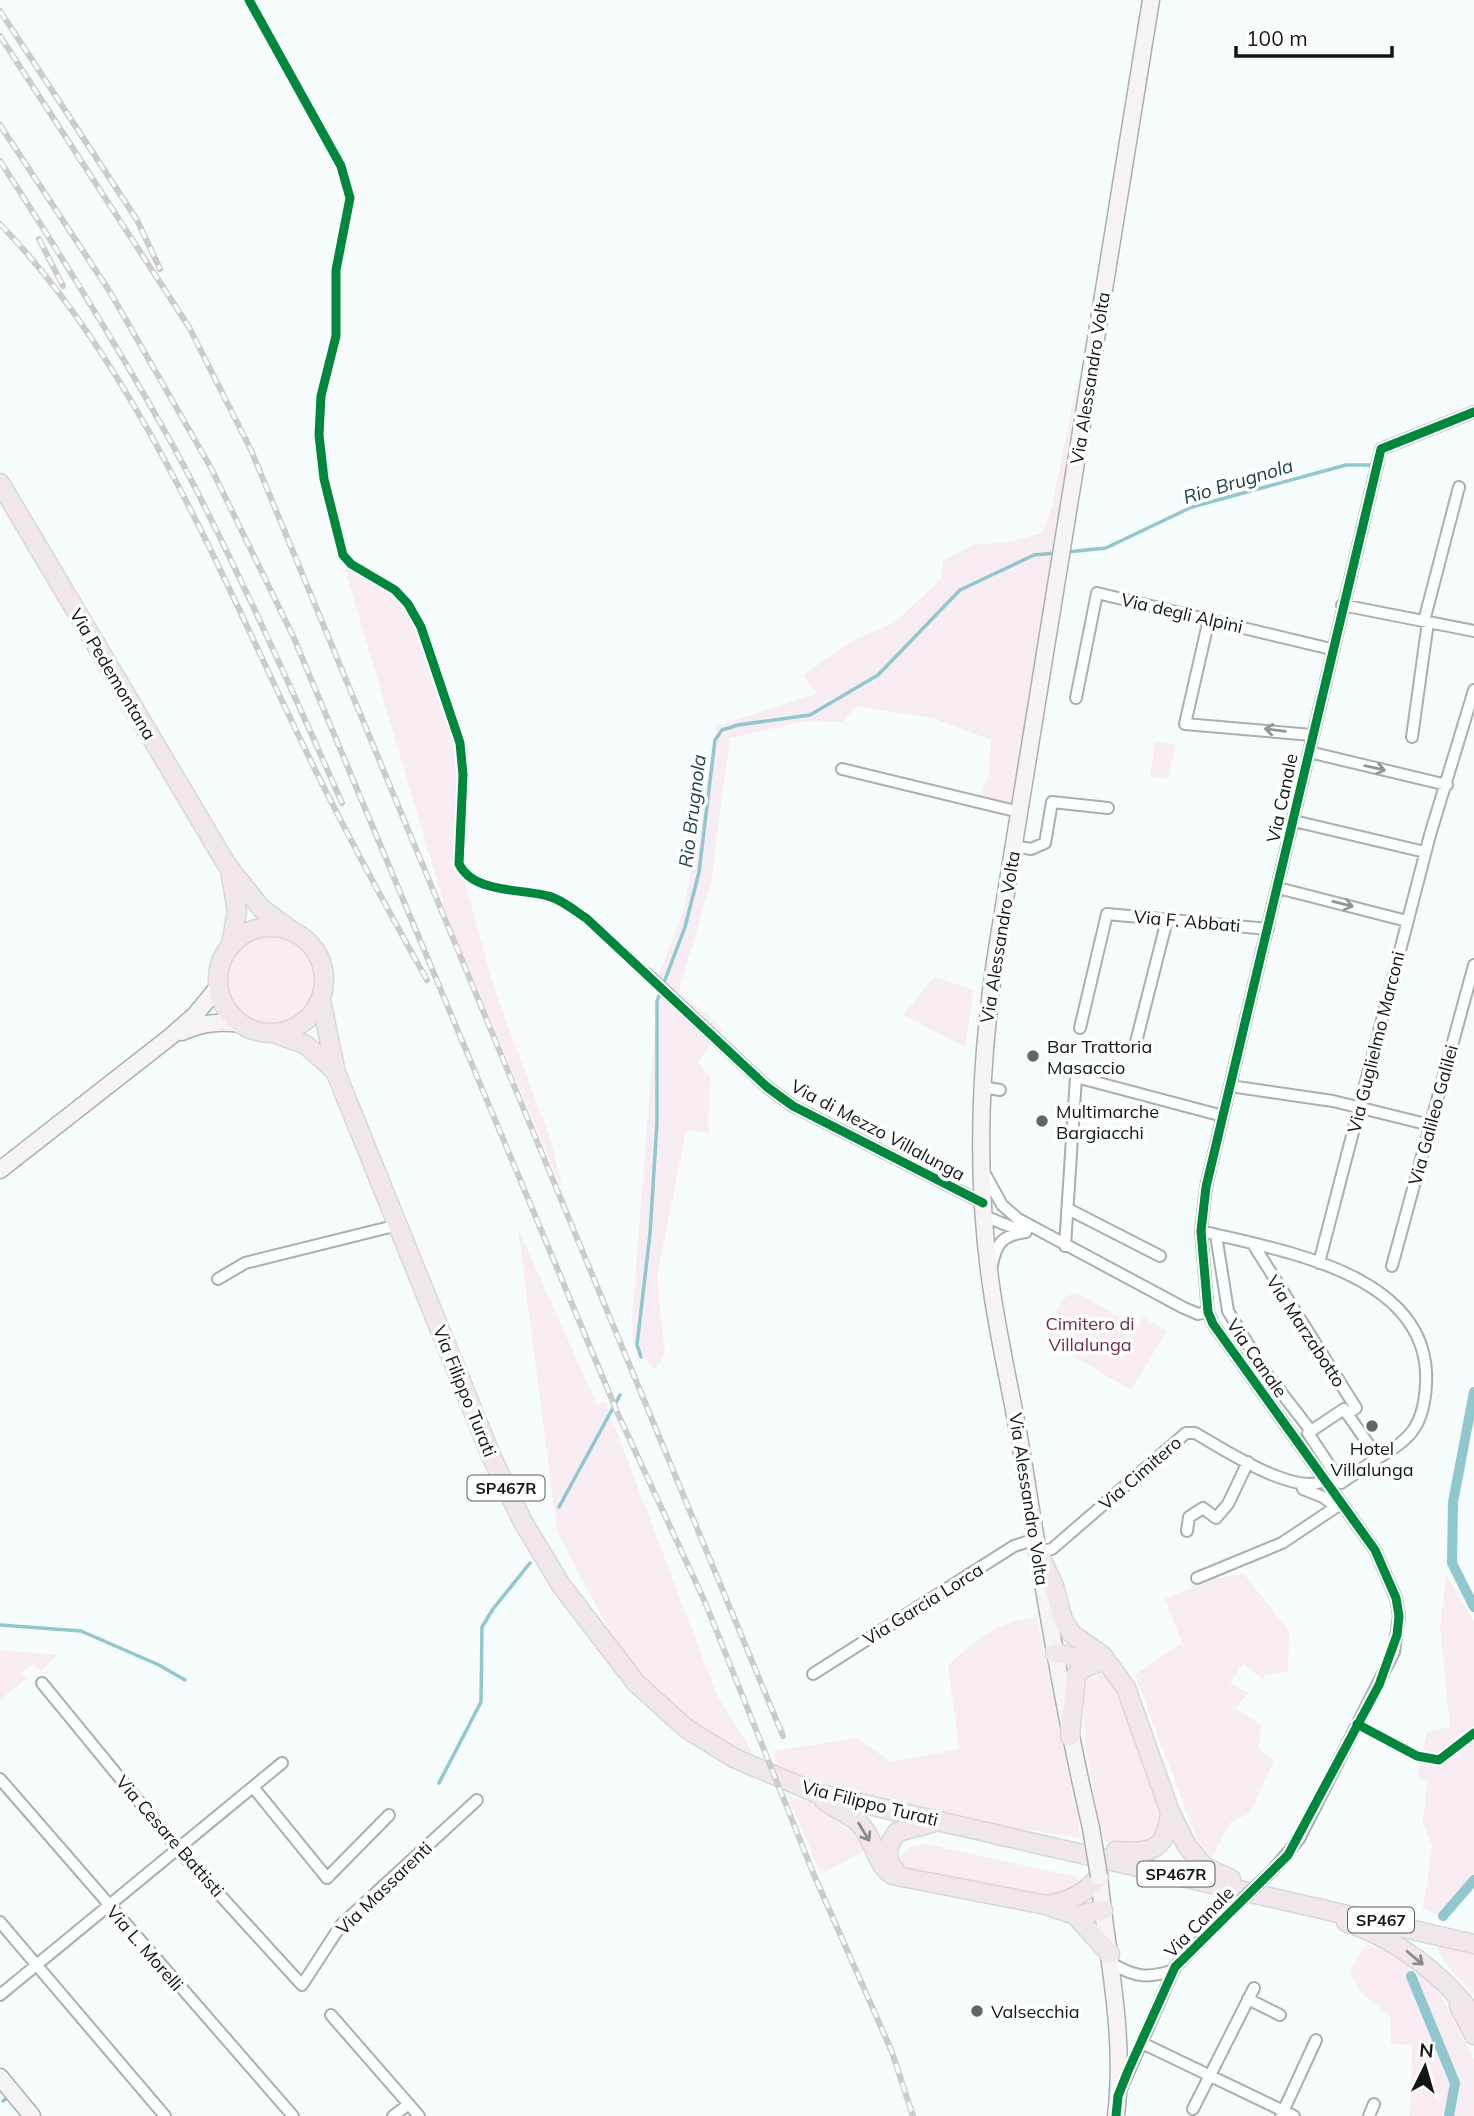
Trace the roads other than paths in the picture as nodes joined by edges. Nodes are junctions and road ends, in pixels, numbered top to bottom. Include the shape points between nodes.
1 (1152, 0) edge
2 (1474, 412) edge
3 (0, 483) edge
4 (1459, 487) dead end
5 (1342, 605) junction
6 (1209, 619) junction
7 (1426, 621) junction
8 (1474, 632) edge
9 (1331, 649) junction
10 (1474, 690) edge
11 (1076, 698) dead end
12 (1311, 735) junction
13 (1412, 737) dead end
14 (1309, 752) junction
15 (842, 769) dead end
16 (1447, 785) junction
17 (1108, 808) dead end
18 (1019, 813) junction
19 (1294, 821) junction
20 (1014, 846) junction
21 (1425, 852) junction
22 (227, 865) junction
23 (1278, 888) junction
24 (1167, 920) junction
25 (1407, 921) junction
26 (1268, 929) junction
27 (295, 933) junction
28 (232, 944) junction
29 (1474, 965) edge
30 (647, 974) dead end
31 (218, 987) junction
32 (321, 1000) junction
33 (241, 1024) junction
34 (1080, 1028) dead end
35 (274, 1033) junction
36 (170, 1037) junction
37 (1136, 1042) dead end
38 (337, 1073) junction
39 (1230, 1086) junction
40 (982, 1087) junction
41 (1000, 1090) dead end
42 (1359, 1108) junction
43 (1223, 1116) junction
44 (1430, 1125) junction
45 (982, 1166) junction
46 (0, 1170) edge
47 (984, 1209) junction
48 (1068, 1209) junction
49 (1018, 1219) junction
50 (398, 1225) junction
51 (1200, 1231) junction
52 (1026, 1232) junction
53 (1040, 1234) junction
54 (1216, 1235) junction
55 (1253, 1244) junction
56 (1065, 1246) junction
57 (1160, 1256) dead end
58 (1319, 1263) junction
59 (1392, 1266) dead end
60 (218, 1279) dead end
61 (992, 1292) junction
62 (1208, 1312) junction
63 (1347, 1414) junction
64 (1309, 1441) junction
65 (1378, 1458) junction
66 (1248, 1462) junction
67 (1333, 1483) junction
68 (1301, 1484) junction
69 (1187, 1531) dead end
70 (1037, 1545) junction
71 (1197, 1577) dead end
72 (1055, 1653) junction
73 (1103, 1661) junction
74 (813, 1674) dead end
75 (42, 1683) dead end
76 (1070, 1736) junction
77 (282, 1763) dead end
78 (0, 1779) edge
79 (253, 1787) junction
80 (816, 1793) junction
81 (477, 1800) dead end
82 (1170, 1812) junction
83 (389, 1815) dead end
84 (944, 1822) junction
85 (1066, 1848) junction
86 (178, 1849) junction
87 (1099, 1875) junction
88 (903, 1878) junction
89 (1285, 1899) junction
90 (108, 1906) junction
91 (1061, 1907) junction
92 (1103, 1910) junction
93 (0, 1922) edge
94 (1474, 1944) edge
95 (1110, 1958) junction
96 (37, 1965) junction
97 (1174, 1970) junction
98 (1149, 1977) junction
99 (302, 1985) joint
100 (1450, 1991) junction
101 (0, 1995) edge
102 (1160, 1996) junction
103 (331, 2015) dead end
104 (1280, 2015) dead end
105 (1474, 2016) edge
106 (1474, 2035) edge
107 (1316, 2040) dead end
108 (1142, 2043) junction
109 (1209, 2075) junction
110 (0, 2077) edge
111 (1118, 2096) junction
112 (409, 2104) junction
113 (1374, 2104) dead end
114 (1194, 2109) dead end
115 (1286, 2114) edge
116 (32, 2116) edge
117 (165, 2116) edge
118 (293, 2116) edge
119 (393, 2116) edge
120 (419, 2116) edge
121 (1115, 2116) edge
122 (1368, 2116) edge

1 - 18 main road, Via Alessandro Volta
2 - 5 street, Via Canale via 1381,449
3 - 22 main road, Via Pedemontana
4 - 7 street
5 - 7 street
5 - 9 street, Via Canale
6 - 9 street, Via degli Alpini
6 - 11 street, Via degli Alpini via 1097,593
12 -> 6 street via 1185,724
7 - 8 street
7 - 13 street
9 - 12 street, Via Canale
10 - 16 street, Via Guglielmo Marconi
12 - 14 street, Via Canale
14 -> 16 street
14 - 19 street, Via Canale
15 - 18 street
16 - 21 street, Via Guglielmo Marconi
17 - 20 street via 1052,802 1045,843 1031,849
18 - 20 main road, Via Alessandro Volta
19 - 21 street
19 - 23 street, Via Canale
20 - 40 main road, Via Alessandro Volta via 987,1016
21 - 25 street, Via Guglielmo Marconi
22 - 27 main road via 261,908
22 - 28 main road via 237,911
23 -> 25 street
23 - 26 street, Via Canale
24 - 26 street, Via F. Abbati
24 - 34 street, Via F. Abbati via 1107,914
24 - 37 street
25 - 42 street, Via Guglielmo Marconi
26 - 39 street, Via Canale
27 - 28 main road via 261,928
27 - 32 main road, SP467R via 321,961
28 - 31 main road, SP467R via 220,965
29 - 44 street, Via Galileo Galilei
30 - 47 street, Via di Mezzo Villalunga via 793,1106
31 - 33 main road via 222,1002
31 - 36 main road, SP467R
32 - 35 main road via 303,1023
32 - 38 main road, Via Filippo Turati / SP467R
33 - 35 main road, SP467R via 257,1032
33 - 36 main road, SP467R via 198,1024
35 - 38 main road, Via Filippo Turati / SP467R via 306,1045
36 - 46 main road, SP467R
38 - 50 main road, Via Filippo Turati / SP467R
39 - 42 street
39 - 43 street, Via Canale
40 - 41 street
40 - 45 main road, Via Alessandro Volta
42 - 44 street
42 - 58 street, Via Guglielmo Marconi
43 - 48 street via 1076,1077
43 - 51 street, Via Canale
44 - 59 street, Via Galileo Galilei
45 - 47 main road, Via Alessandro Volta
45 - 49 street via 1002,1205
47 - 49 street
47 - 52 street, Via di Mezzo Villalunga via 998,1224
47 - 61 main road, Via Alessandro Volta
48 - 56 street
48 - 57 street
49 - 53 street
50 - 60 street via 245,1263
50 - 80 main road, Via Filippo Turati / SP467R via 507,1491 561,1584 615,1658 659,1706 706,1743
51 - 54 street
51 - 62 street, Via Canale
52 - 53 street, Via di Mezzo Villalunga
52 - 61 street via 1004,1237 996,1246
53 - 56 street
54 - 55 street
54 - 64 street, Via Canale via 1228,1311
55 - 58 street
55 - 63 street, Via Marzabotto via 1356,1408
56 - 62 street via 1184,1308 1198,1314
58 - 65 street via 1356,1277 1394,1303 1422,1347 1427,1369 1419,1425 1399,1446
61 - 70 main road, Via Alessandro Volta
62 - 64 street, Via Canale via 1252,1381
63 - 64 street via 1344,1409
63 - 65 street
64 - 67 street, Via Canale
65 - 67 street
66 - 68 street, Via Cimitero
66 - 69 street via 1216,1518 1203,1507 1189,1517
66 - 70 street, Via Cimitero via 1195,1433 1186,1433 1052,1549
67 - 68 street
67 - 97 street, Via Canale, bridge via 1390,1579 1399,1616 1398,1636 1379,1685 1298,1839
68 - 71 street, Via Cimitero via 1336,1507 1282,1543
70 - 72 main road, Via Alessandro Volta
70 - 73 main road via 1063,1620
70 - 74 street, Via Garcia Lorca via 1014,1546
72 - 73 main road
72 - 76 main road, Via Alessandro Volta
73 - 76 main road via 1081,1669 1076,1676
73 - 82 main road via 1132,1700
75 - 86 street, Via Cesare Battisti
76 - 87 main road, Via Alessandro Volta, bridge
77 - 79 street
78 - 90 street, Via L. Morelli
79 - 83 street via 327,1878
79 - 86 street
80 - 84 main road, Via Filippo Turati / SP467R
80 -> 88 main road via 857,1821 883,1867
81 - 99 street, Via Massarenti via 341,1925
82 - 85 main road via 1166,1835 1153,1849 1135,1853
82 - 89 main road via 1187,1846 1205,1867
84 - 85 main road, Via Filippo Turati / SP467R
84 - 88 main road via 897,1832 887,1858
85 - 89 main road, Via Filippo Turati / SP467R
86 - 90 street
86 - 99 street, Via Cesare Battisti
87 - 91 main road via 1093,1885
87 - 92 main road, Via Canale
88 - 91 main road
89 - 94 main road, Via Filippo Turati / SP467
89 -> 100 main road via 1386,1938
90 - 96 street
90 - 118 street, Via L. Morelli
91 - 92 main road
91 - 95 main road
92 - 95 main road, Via Canale
93 - 96 street
95 - 98 street via 1133,1975
95 - 111 main road, Via Canale via 1118,2009
96 - 101 street
96 - 117 street
97 - 98 street
97 - 102 street, Via Canale
98 - 102 street
100 - 105 main road
100 - 106 main road
102 - 108 street, Via Canale
103 - 112 street
104 - 109 street via 1251,1994
107 - 115 street
108 - 109 street
108 - 111 street, Via Canale
109 - 114 street
109 - 115 street
110 - 116 main road
111 - 121 main road, Via Canale
112 - 119 street
112 - 120 street
113 - 122 street

